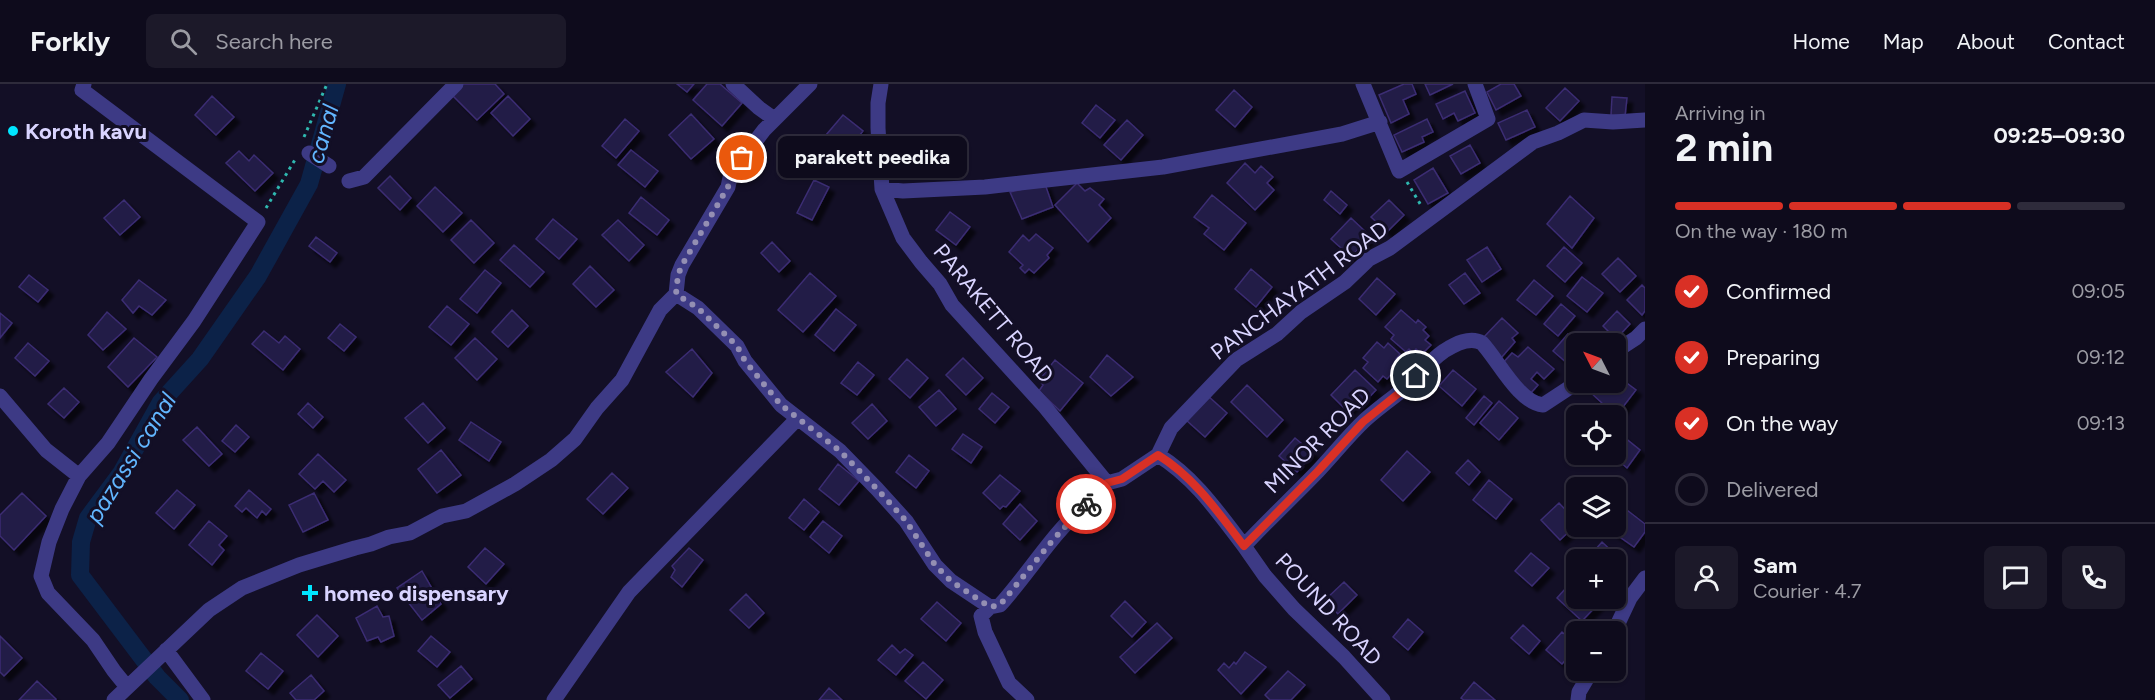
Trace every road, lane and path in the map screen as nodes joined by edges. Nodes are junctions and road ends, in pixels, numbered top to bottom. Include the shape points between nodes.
1 (84, 84) edge
2 (327, 84) edge
3 (456, 84) edge
4 (733, 84) edge
5 (810, 84) edge
6 (881, 84) edge
7 (1363, 84) edge
8 (1475, 84) edge
9 (773, 118) junction
10 (1645, 120) edge
11 (1380, 123) junction
12 (304, 137) dead end
13 (301, 153) joint
14 (329, 166) dead end
15 (1399, 171) junction
16 (350, 181) dead end
17 (882, 189) junction
18 (1429, 218) junction
19 (258, 222) junction
20 (676, 294) junction
21 (1645, 329) edge
22 (1626, 344) edge
23 (1566, 390) edge
24 (0, 396) edge
25 (797, 419) junction
26 (1158, 455) junction
27 (79, 476) junction
28 (1107, 483) junction
29 (1244, 546) junction
30 (1645, 578) edge
31 (990, 607) junction
32 (1619, 621) edge
33 (166, 650) junction
34 (1586, 681) edge
35 (128, 687) junction
36 (114, 700) edge
37 (203, 700) edge
38 (554, 700) edge
39 (1028, 700) edge
40 (1383, 700) edge
41 (1578, 700) edge

1 - 19 street via 82,90
2 - 12 path
3 - 16 street via 364,177
4 - 9 street
5 - 9 street
6 - 17 street, PARAKETT ROAD via 878,128
7 - 11 street
8 - 15 street via 1488,119
9 - 20 street via 731,173 728,187 682,265
10 - 18 street, PANCHAYATH ROAD via 1584,120 1533,142
11 - 15 street
11 - 17 street via 1342,134 1163,167 985,187
13 - 14 street
13 - 19 path
15 - 18 path
17 - 28 street, PARAKETT ROAD via 903,238 952,305 1045,407
18 - 26 street, PANCHAYATH ROAD via 1369,259 1277,334 1236,360 1171,428
19 - 27 street via 194,321 108,443
20 - 25 street via 717,324 764,386
20 - 33 street via 660,310 622,380 575,439 551,460 466,511 442,516 410,533 299,566 242,588 209,610
21 - 22 street
23 - 29 street, MINOR ROAD via 1543,405 1536,405 1516,387 1482,343 1467,340 1428,363 1404,389 1363,422
24 - 27 street via 46,450
25 - 31 street via 840,451 877,489 951,581
25 - 38 street via 629,592
26 - 28 street via 1122,479
26 - 29 street via 1191,480
27 - 35 street via 49,542 41,576 48,593 93,640
28 - 31 street via 1000,605
29 - 40 street, POUND ROAD via 1294,609
30 - 32 street
31 - 39 street via 981,616 985,632 1009,683
33 - 35 street
33 - 37 street
34 - 41 street
35 - 36 street

